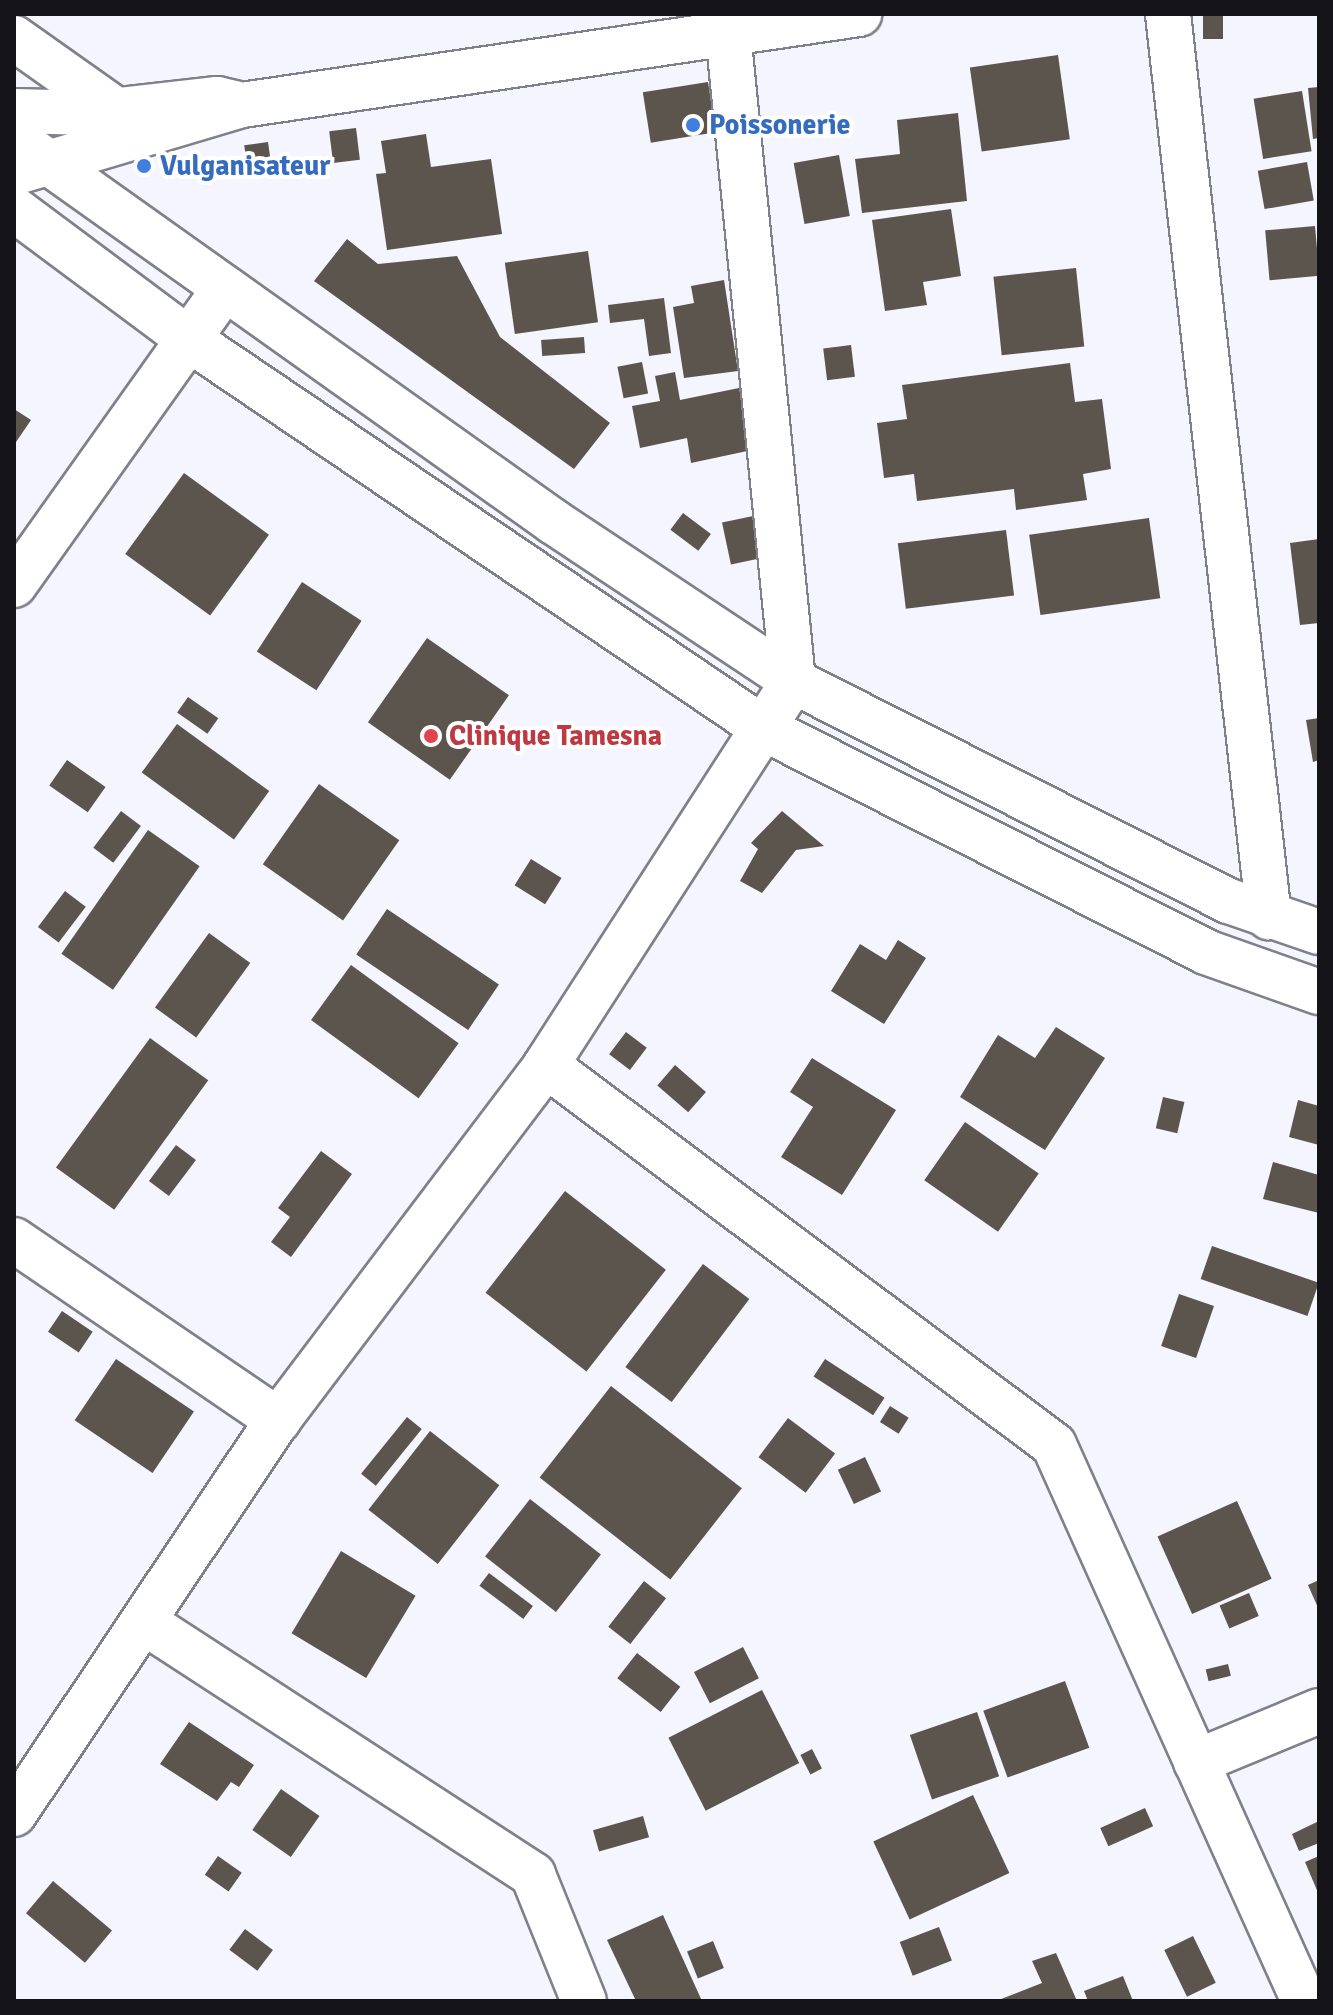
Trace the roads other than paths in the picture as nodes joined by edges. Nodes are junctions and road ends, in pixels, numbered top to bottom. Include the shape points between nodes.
1 (859, 14) edge
2 (1168, 14) edge
3 (728, 33) junction
4 (14, 38) edge
5 (242, 105) junction
6 (14, 111) edge
7 (117, 111) junction
8 (25, 157) edge
9 (14, 209) edge
10 (225, 288) junction
11 (187, 338) junction
12 (14, 585) edge
13 (793, 681) junction
14 (763, 728) junction
15 (1269, 917) junction
16 (1319, 932) edge
17 (1319, 992) edge
18 (546, 1065) junction
19 (14, 1240) edge
20 (278, 1420) junction
21 (144, 1622) junction
22 (1319, 1711) edge
23 (1196, 1762) junction
24 (14, 1814) edge
25 (584, 2001) edge
26 (1304, 2001) edge

1 - 3 street
2 - 15 street
3 - 5 street
3 - 13 street
4 - 7 street
5 - 7 street via 217,99
5 - 8 street
6 - 7 street
8 - 10 street
9 - 11 street
10 - 11 street
10 - 13 street via 554,522
11 - 12 street
11 - 14 street
13 - 14 street
13 - 15 street
14 - 17 street via 1206,952
14 - 18 street
15 - 16 street
18 - 20 street
18 - 23 street via 1054,1445
19 - 20 street
20 - 21 street
21 - 24 street
21 - 25 street via 533,1875
22 - 23 street
23 - 26 street

